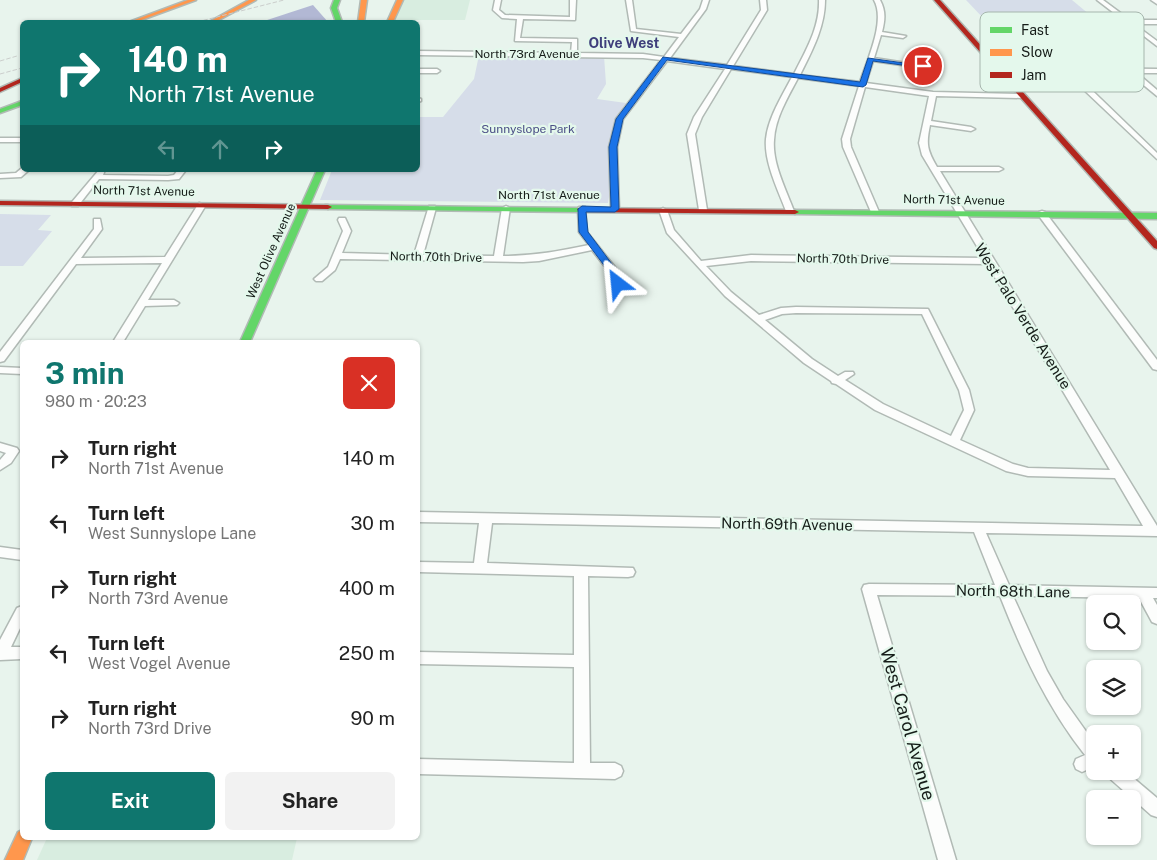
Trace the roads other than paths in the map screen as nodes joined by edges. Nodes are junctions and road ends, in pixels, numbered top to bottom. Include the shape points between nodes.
1 (193, 0) edge
2 (253, 0) edge
3 (337, 0) edge
4 (364, 0) edge
5 (371, 0) edge
6 (400, 0) edge
7 (498, 0) edge
8 (573, 0) edge
9 (629, 0) edge
10 (706, 0) edge
11 (763, 0) edge
12 (822, 0) edge
13 (877, 0) edge
14 (937, 0) edge
15 (1100, 0) edge
16 (1116, 12) edge
17 (520, 18) junction
18 (138, 20) edge
19 (216, 20) edge
20 (338, 20) edge
21 (361, 20) edge
22 (368, 20) edge
23 (391, 20) edge
24 (1144, 22) edge
25 (1157, 22) edge
26 (879, 33) junction
27 (1144, 34) edge
28 (682, 36) junction
29 (903, 36) dead end
30 (1157, 44) edge
31 (980, 48) edge
32 (420, 53) edge
33 (574, 54) junction
34 (665, 58) junction
35 (870, 59) junction
36 (923, 66) dead end
37 (729, 67) junction
38 (420, 71) edge
39 (437, 71) dead end
40 (1144, 71) edge
41 (1157, 71) edge
42 (795, 76) junction
43 (20, 81) edge
44 (1144, 82) edge
45 (863, 85) junction
46 (0, 90) edge
47 (1019, 92) edge
48 (1090, 92) edge
49 (933, 94) junction
50 (1157, 94) edge
51 (1023, 96) junction
52 (20, 104) edge
53 (0, 111) edge
54 (928, 123) junction
55 (971, 129) dead end
56 (0, 140) edge
57 (20, 140) edge
58 (1157, 157) edge
59 (933, 169) junction
60 (998, 169) dead end
61 (22, 172) edge
62 (180, 172) edge
63 (320, 172) edge
64 (101, 173) edge
65 (0, 176) edge
66 (0, 203) edge
67 (75, 204) junction
68 (202, 205) junction
69 (305, 207) junction
70 (432, 208) junction
71 (506, 208) junction
72 (582, 209) junction
73 (615, 209) junction
74 (663, 210) junction
75 (703, 210) junction
76 (790, 212) junction
77 (874, 212) junction
78 (960, 213) junction
79 (1042, 214) junction
80 (1129, 215) junction
81 (1157, 216) edge
82 (342, 220) dead end
83 (97, 221) dead end
84 (1157, 246) edge
85 (593, 247) junction
86 (337, 256) junction
87 (418, 257) junction
88 (498, 258) junction
89 (74, 260) junction
90 (169, 260) junction
91 (989, 261) junction
92 (699, 264) junction
93 (319, 280) dead end
94 (614, 291) dead end
95 (142, 303) junction
96 (174, 303) dead end
97 (757, 319) junction
98 (119, 340) edge
99 (246, 340) edge
100 (0, 360) edge
101 (1157, 367) edge
102 (0, 370) edge
103 (20, 370) edge
104 (849, 374) dead end
105 (836, 381) junction
106 (953, 442) junction
107 (0, 447) edge
108 (0, 466) edge
109 (1120, 474) junction
110 (420, 517) edge
111 (486, 518) junction
112 (978, 528) junction
113 (1155, 531) edge
114 (0, 552) edge
115 (20, 555) edge
116 (420, 568) edge
117 (480, 569) junction
118 (581, 571) junction
119 (628, 572) dead end
120 (869, 589) joint
121 (1006, 591) junction
122 (1143, 593) junction
123 (1157, 593) edge
124 (20, 616) edge
125 (1157, 618) edge
126 (0, 654) edge
127 (20, 654) edge
128 (420, 658) edge
129 (582, 661) junction
130 (1086, 751) edge
131 (420, 767) edge
132 (582, 771) junction
133 (615, 771) dead end
134 (1123, 780) edge
135 (1157, 809) edge
136 (23, 840) edge
137 (14, 860) edge
138 (947, 860) edge

1 - 18 main road
2 - 19 main road
3 - 20 main road via 334,8
4 - 21 main road
5 - 22 main road
6 - 23 main road
7 - 17 street via 496,10 499,15
8 - 17 street via 573,19
9 - 28 street via 633,30
10 - 28 street
11 - 37 street via 764,10
12 - 42 street via 823,17
13 - 26 street via 882,14
14 - 31 main road
15 - 16 street
17 - 33 street via 517,40 574,40
24 - 25 street
26 - 29 street
26 - 35 street
27 - 30 street
28 - 34 street
32 - 33 street, North 73rd Avenue
33 - 34 street, North 73rd Avenue
34 - 37 street, North 73rd Avenue
34 - 73 street via 620,119 613,147
35 - 36 street
35 - 45 street
37 - 42 street, North 73rd Avenue
37 - 75 street via 691,134
38 - 39 street
40 - 41 street
42 - 45 street, North 73rd Avenue
42 - 76 street via 770,139
43 - 46 main road
44 - 50 street
45 - 49 street, North 73rd Avenue
45 - 77 street via 846,139
47 - 51 main road
48 - 58 street
49 - 51 street, North 73rd Avenue
49 - 54 street, West Palo Verde Avenue
51 - 80 main road
52 - 53 main road
54 - 55 street
54 - 59 street, West Palo Verde Avenue via 924,150
56 - 57 street
59 - 60 street
59 - 78 street, West Palo Verde Avenue
61 - 65 street
62 - 64 street via 176,177
63 - 69 main road, West Olive Avenue
64 - 67 street
66 - 67 main road, North 71st Avenue
67 - 68 main road, North 71st Avenue
68 - 69 main road, North 71st Avenue
68 - 90 street
69 - 70 main road, North 71st Avenue
69 - 99 main road, West Olive Avenue
70 - 71 main road, North 71st Avenue
70 - 87 street
71 - 72 main road, North 71st Avenue
71 - 88 street
72 - 73 main road, North 71st Avenue
72 - 85 street via 582,227
73 - 74 main road, North 71st Avenue
74 - 75 main road, North 71st Avenue
74 - 92 street via 670,231
75 - 76 main road, North 71st Avenue
76 - 77 main road, North 71st Avenue
77 - 78 main road, North 71st Avenue
78 - 79 main road, North 71st Avenue
78 - 91 street, West Palo Verde Avenue
79 - 80 main road, North 71st Avenue
79 - 101 street
80 - 81 main road, North 71st Avenue
80 - 84 main road
82 - 86 street via 347,231
83 - 89 street via 98,229
85 - 88 street, North 70th Drive via 539,258
85 - 94 street via 617,276 618,284
86 - 87 street, North 70th Drive
86 - 93 street via 332,268
87 - 88 street, North 70th Drive
89 - 90 street
89 - 100 street
90 - 95 street
91 - 92 street, North 70th Drive via 751,258
91 - 109 street, West Palo Verde Avenue
92 - 97 street
95 - 96 street
95 - 98 street
97 - 105 street
97 - 106 street via 796,310 925,311 968,404 967,419
102 - 103 street
104 - 105 street
105 - 106 street
106 - 109 street via 994,462 1028,472
107 - 108 street via 13,451
109 - 113 street, West Palo Verde Avenue
110 - 111 street, North 69th Avenue
111 - 112 street, North 69th Avenue
111 - 117 street
112 - 113 street, North 69th Avenue
112 - 121 street
114 - 115 street
116 - 117 street
117 - 118 street
118 - 119 street
118 - 129 street
120 - 121 street, North 68th Lane
120 - 138 street, West Carol Avenue
121 - 122 street, North 68th Lane
121 - 130 street via 1037,664 1061,712
122 - 123 street, North 68th Lane
122 - 125 street
124 - 126 street
126 - 127 street
128 - 129 street
129 - 132 street
131 - 132 street
132 - 133 street
134 - 135 street
136 - 137 main road

